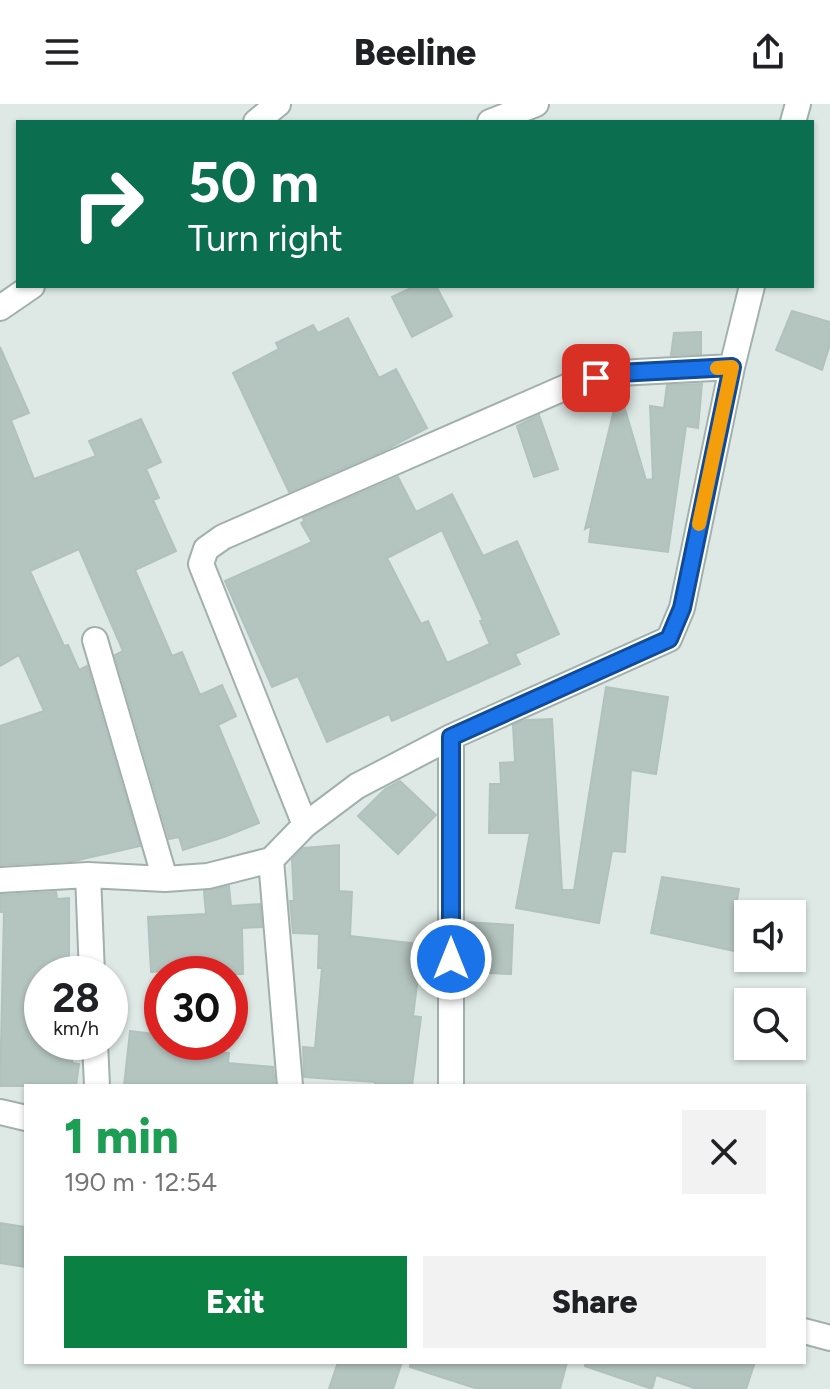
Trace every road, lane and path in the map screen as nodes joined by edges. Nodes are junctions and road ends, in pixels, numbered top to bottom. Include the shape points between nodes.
1 (278, 104) edge
2 (536, 104) edge
3 (258, 120) edge
4 (495, 120) edge
5 (29, 288) edge
6 (752, 288) edge
7 (0, 308) edge
8 (732, 367) junction
9 (95, 640) dead end
10 (451, 737) junction
11 (305, 825) junction
12 (271, 860) junction
13 (88, 875) junction
14 (165, 879) junction
15 (0, 880) edge
16 (91, 956) edge
17 (96, 1060) edge
18 (97, 1084) edge
19 (290, 1084) edge
20 (451, 1084) edge
21 (0, 1112) edge
22 (24, 1118) edge
23 (806, 1332) edge
24 (830, 1338) edge

1 - 3 street
2 - 4 street
5 - 7 street
6 - 8 street
8 - 10 street via 682,608 669,639
8 - 11 street via 618,373 573,384 206,549 201,564
9 - 14 street
10 - 11 street via 357,786
10 - 20 street
11 - 12 street
12 - 14 street via 208,876
12 - 19 street
13 - 14 street
13 - 15 street
13 - 16 street
17 - 18 street
21 - 22 street
23 - 24 street

